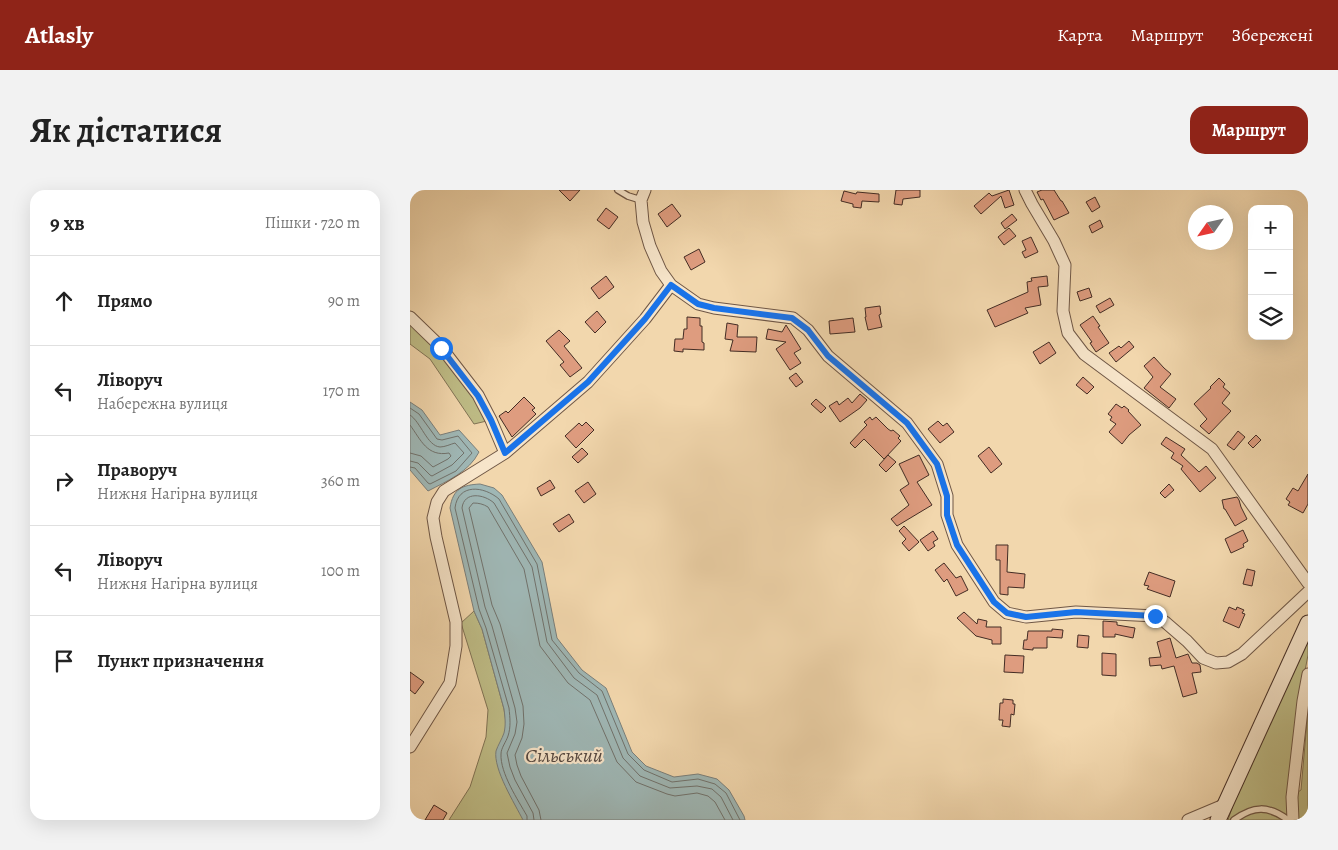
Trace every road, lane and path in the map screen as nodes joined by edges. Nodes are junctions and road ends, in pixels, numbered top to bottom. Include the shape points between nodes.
1 (618, 190) edge
2 (1025, 190) edge
3 (643, 195) edge
4 (671, 285) junction
5 (410, 317) edge
6 (505, 453) junction
7 (1308, 583) edge
8 (1308, 592) edge
9 (1308, 623) edge
10 (1308, 674) edge
11 (410, 747) edge
12 (1226, 804) junction
13 (1188, 820) edge
14 (1218, 820) edge
15 (1234, 820) edge
16 (1288, 820) edge
17 (1293, 820) edge

1 - 3 lane via 628,196
2 - 7 street via 1054,240 1064,266 1063,311 1068,333 1084,354 1212,449
3 - 4 street via 643,222 650,246
4 - 6 street via 588,382
4 - 8 street via 698,304 792,318 808,330 828,356 907,423 937,464 947,496 947,515 957,545 994,602 1007,613 1026,617 1076,612 1155,616 1180,634 1203,658 1216,663 1228,662 1242,654
5 - 6 street via 441,348 478,396
6 - 11 street via 444,491 437,502 433,518 456,622 456,646 450,683
9 - 12 main road
10 - 17 street via 1292,797
12 - 13 street
12 - 14 main road
15 - 16 lane via 1258,809 1269,810

